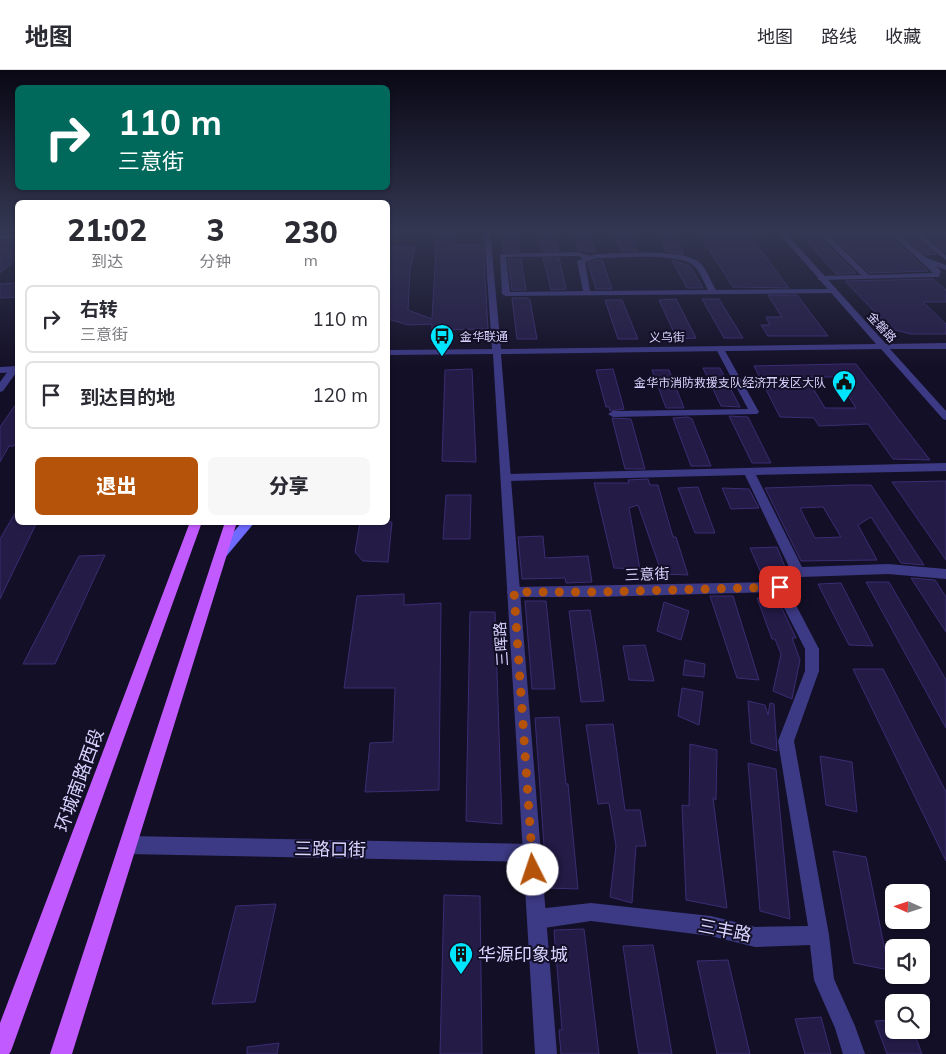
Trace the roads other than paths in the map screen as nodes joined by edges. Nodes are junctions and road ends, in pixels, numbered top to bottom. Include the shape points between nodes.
1 (490, 277) edge
2 (504, 277) edge
3 (583, 277) edge
4 (705, 277) edge
5 (867, 277) joint
6 (873, 277) edge
7 (821, 278) joint
8 (833, 291) junction
9 (714, 292) junction
10 (587, 293) junction
11 (882, 346) junction
12 (946, 346) edge
13 (720, 349) junction
14 (390, 353) edge
15 (496, 353) junction
16 (15, 369) edge
17 (0, 370) edge
18 (15, 370) edge
19 (0, 389) edge
20 (614, 414) dead end
21 (946, 417) edge
22 (946, 467) edge
23 (748, 472) junction
24 (507, 477) junction
25 (195, 525) edge
26 (230, 525) edge
27 (246, 525) edge
28 (220, 556) junction
29 (798, 572) junction
30 (946, 574) edge
31 (780, 587) junction
32 (514, 592) junction
33 (128, 845) junction
34 (532, 853) junction
35 (537, 919) junction
36 (819, 935) junction
37 (0, 1050) edge
38 (61, 1054) edge
39 (546, 1054) edge
40 (854, 1054) edge

1 - 15 street, 三晖路
2 - 10 street via 506,294
3 - 10 street
4 - 9 street
5 - 6 street
5 - 7 street
7 - 8 street, 金磐路
8 - 9 street
8 - 11 street, 金磐路
9 - 10 street
11 - 12 street, 义乌街
11 - 13 street, 义乌街
11 - 21 street, 金磐路
13 - 15 street, 义乌街
13 - 20 street via 754,412
14 - 15 street, 义乌街
15 - 24 street, 三晖路
16 - 17 street
18 - 19 street
22 - 23 street
23 - 24 street
23 - 29 street
24 - 32 street, 三晖路
25 - 37 main road, 环城南路西段
26 - 28 main road
27 - 28 main road
28 - 33 main road
29 - 30 street via 888,569
29 - 31 street
31 - 32 street, 三意街
31 - 36 street via 812,649 812,671 786,741
32 - 34 street, 三晖路
33 - 34 street, 三路口街
33 - 38 main road
34 - 35 street, 三晖路
35 - 36 street, 三丰路 via 591,912 711,926 755,937
35 - 39 street, 三晖路
36 - 40 street via 824,980

